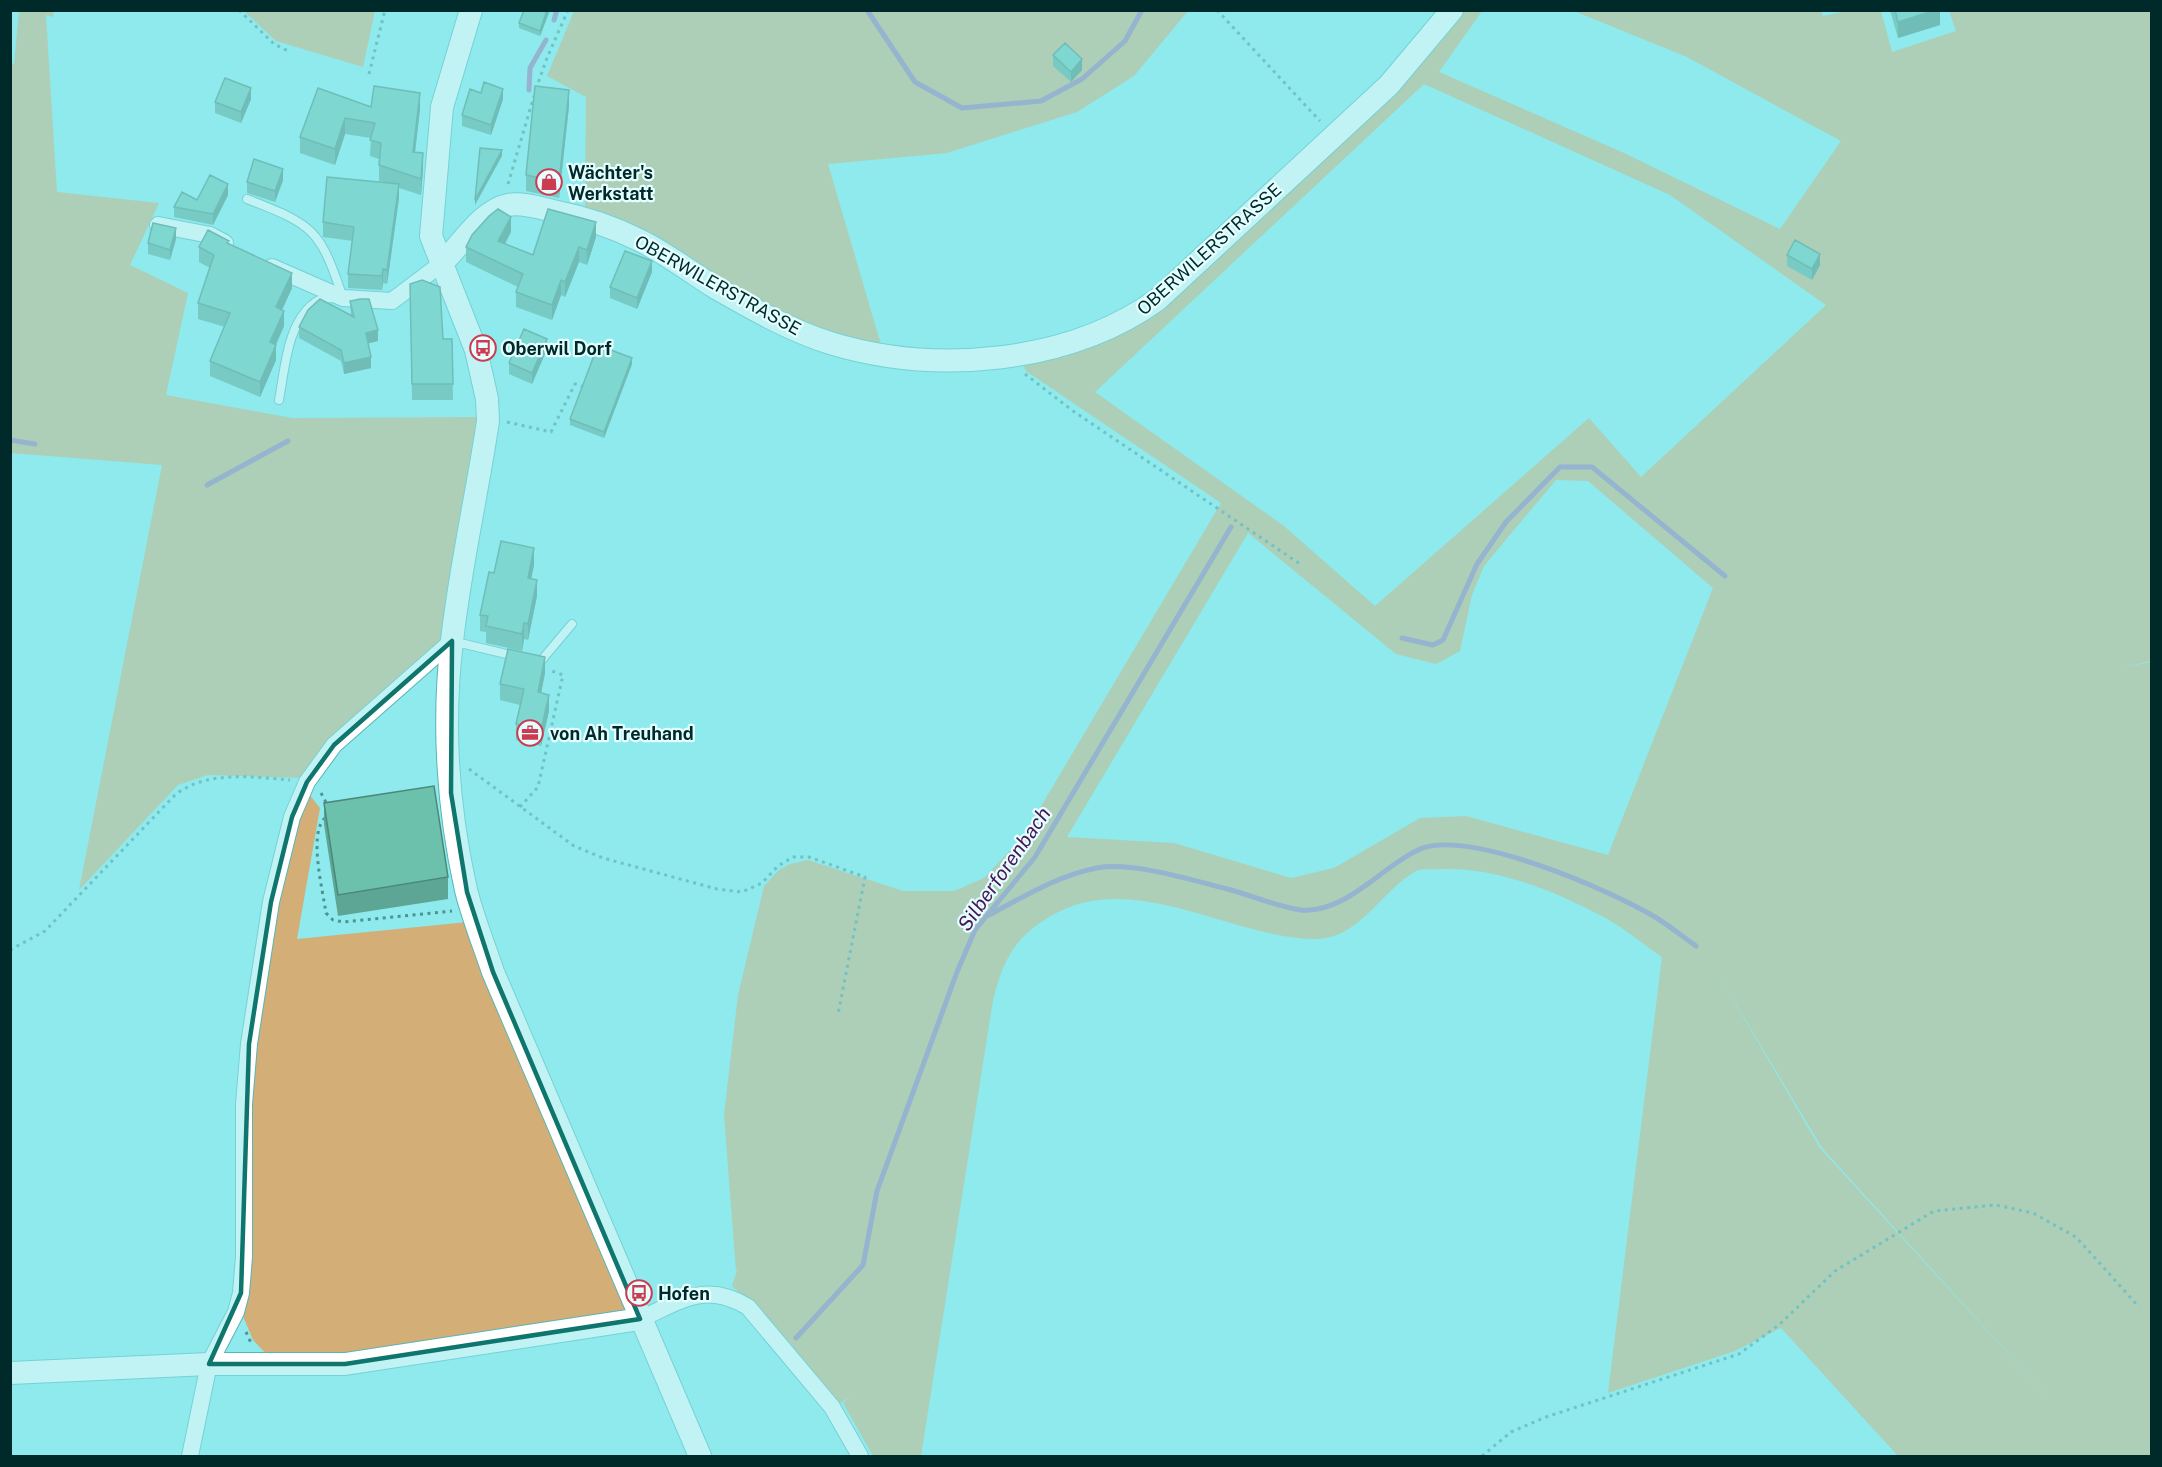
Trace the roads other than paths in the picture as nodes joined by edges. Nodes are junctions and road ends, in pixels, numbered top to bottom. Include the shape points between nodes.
1 (471, 10) edge
2 (1452, 10) edge
3 (247, 200) dead end
4 (158, 225) edge
5 (240, 251) edge
6 (260, 261) edge
7 (441, 264) junction
8 (343, 298) junction
9 (279, 400) dead end
10 (572, 624) dead end
11 (452, 641) junction
12 (521, 657) edge
13 (531, 660) edge
14 (640, 1319) junction
15 (209, 1364) junction
16 (10, 1373) edge
17 (190, 1456) edge
18 (700, 1456) edge
19 (860, 1456) edge

1 - 7 street via 442,107 431,236
2 - 7 street, OBERWILERSTRASSE via 1389,85 1192,269 1133,317 1085,337 1012,355 960,360 887,356 827,343 743,302 640,240 590,220 543,208 504,207 482,220
3 - 8 lane via 304,224 319,240
4 - 5 street via 210,235
6 - 8 street
7 - 8 street via 392,301
7 - 11 street via 476,350 488,409
8 - 9 lane via 320,300 303,316 289,346
10 - 13 lane via 540,662
11 - 12 lane
11 - 14 street via 448,753 458,850 472,908 493,972
11 - 15 street via 333,745 309,779 292,817 258,979 244,1104 244,1257 237,1312
14 - 15 street via 345,1364
14 - 18 street
14 - 19 street via 695,1294 732,1297 748,1307 832,1407
15 - 16 street
15 - 17 street

